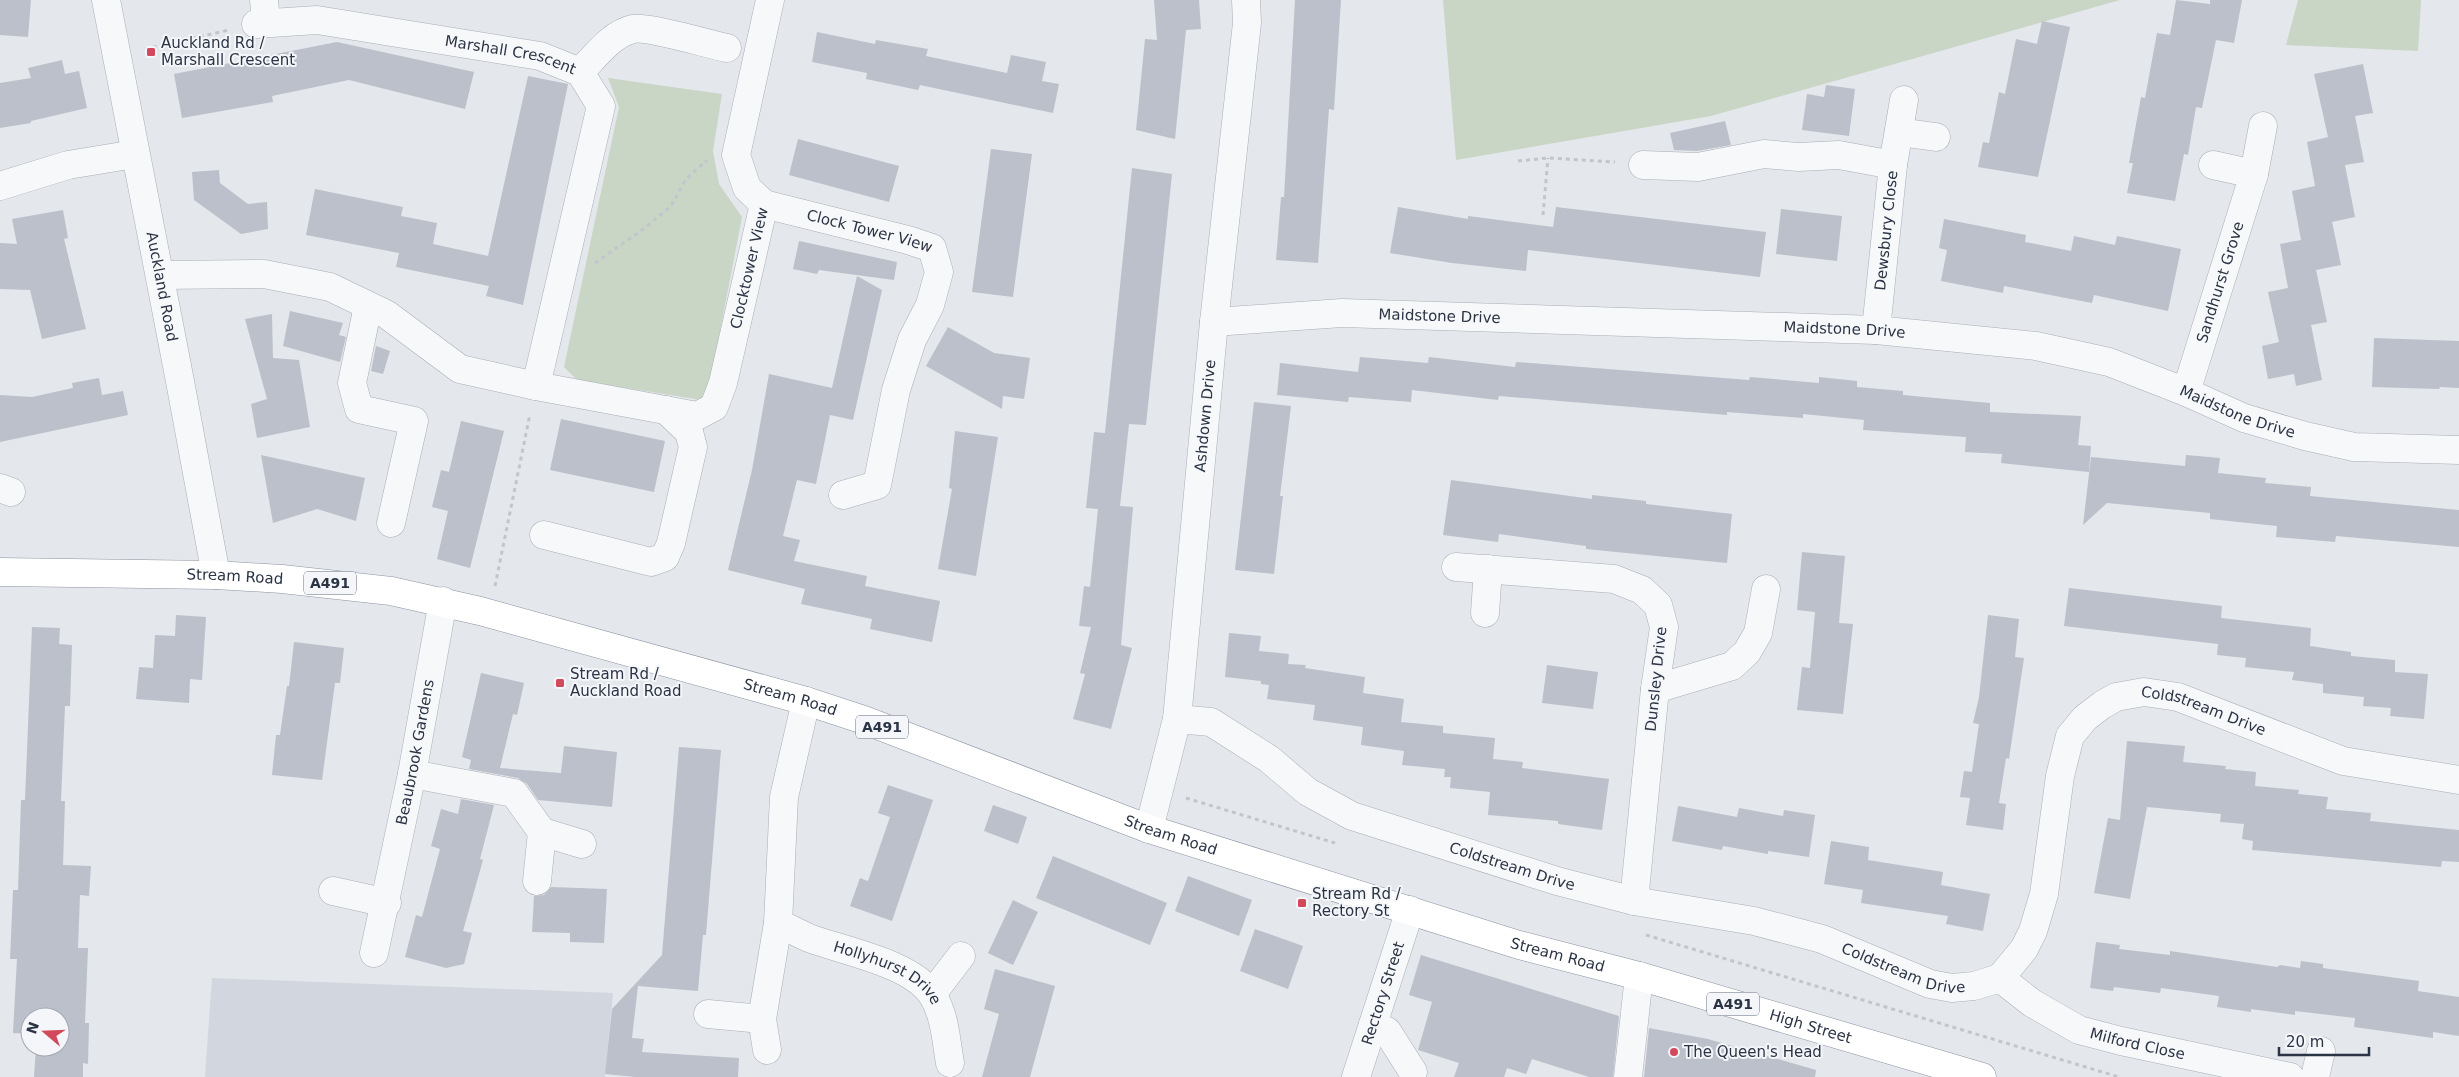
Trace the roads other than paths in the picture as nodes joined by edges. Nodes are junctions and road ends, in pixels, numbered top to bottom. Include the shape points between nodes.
1 (106, 0) edge
2 (770, 0) edge
3 (1246, 0) edge
4 (262, 16) edge
5 (727, 48) dead end
6 (580, 72) junction
7 (1904, 100) dead end
8 (2263, 126) dead end
9 (1899, 132) junction
10 (1936, 137) dead end
11 (135, 154) junction
12 (1893, 165) junction
13 (2213, 165) dead end
14 (1643, 166) road end
15 (2254, 174) junction
16 (0, 186) edge
17 (764, 204) junction
18 (160, 274) junction
19 (368, 306) junction
20 (1214, 322) junction
21 (1876, 330) junction
22 (536, 386) junction
23 (2186, 392) junction
24 (666, 410) junction
25 (2459, 450) edge
26 (843, 495) dead end
27 (391, 523) dead end
28 (544, 535) dead end
29 (1456, 567) dead end
30 (1488, 569) junction
31 (0, 572) edge
32 (216, 575) junction
33 (1766, 589) dead end
34 (443, 601) junction
35 (1485, 613) dead end
36 (1655, 688) junction
37 (806, 701) junction
38 (1177, 719) junction
39 (412, 774) junction
40 (2459, 780) edge
41 (1149, 829) junction
42 (542, 832) junction
43 (582, 844) dead end
44 (537, 881) dead end
45 (333, 891) dead end
46 (1634, 901) junction
47 (386, 903) junction
48 (1410, 910) junction
49 (778, 923) junction
50 (374, 953) dead end
51 (961, 956) dead end
52 (1639, 976) junction
53 (2000, 978) junction
54 (932, 994) junction
55 (708, 1014) dead end
56 (762, 1019) junction
57 (1373, 1025) junction
58 (767, 1050) dead end
59 (2321, 1051) dead end
60 (950, 1063) dead end
61 (1413, 1072) dead end
62 (1954, 1073) edge
63 (1356, 1077) edge
64 (1628, 1077) edge
65 (1982, 1077) edge
66 (2290, 1077) edge
67 (2315, 1077) edge

1 - 11 street, Auckland Road
2 - 17 street, Clocktower View via 736,155 747,188
3 - 20 street, Ashdown Drive via 1247,23
4 - 6 street, Marshall Crescent via 317,20 540,56
5 - 6 street via 653,30 633,29 610,41
6 - 22 street, Marshall Crescent via 600,106
7 - 9 street, Dewsbury Close
8 - 15 street, Sandhurst Grove
9 - 10 street
9 - 12 street, Dewsbury Close
11 - 16 street via 68,165
11 - 18 street, Auckland Road
12 - 14 street via 1839,155 1798,157 1764,154 1698,167
12 - 21 street, Dewsbury Close
13 - 15 street
15 - 23 street, Sandhurst Grove
17 - 24 street, Clocktower View via 723,383 714,407 697,416
17 - 26 street, Clock Tower View via 932,248 939,272 930,305 912,340 896,390 878,485
18 - 19 street via 264,274 330,287
18 - 32 street, Auckland Road
19 - 22 street via 386,314 460,369
19 - 27 street via 352,383 359,409 414,421
20 - 21 street, Maidstone Drive via 1342,313
20 - 38 street, Ashdown Drive
21 - 23 street, Maidstone Drive via 2036,346 2109,362
22 - 24 street
23 - 25 street, Maidstone Drive via 2244,418 2354,447
24 - 28 street via 689,432 692,447 665,557 652,562
29 - 30 street, Dunsley Drive
30 - 35 street
30 - 36 street, Dunsley Drive via 1614,578 1642,590 1658,605 1664,627
31 - 32 highway, Stream Road / A491
32 - 34 highway, Stream Road / A491 via 337,584
33 - 36 street via 1758,634 1747,652 1732,666
34 - 37 highway, Stream Road / A491
34 - 39 street, Beaubrook Gardens
36 - 46 street, Dunsley Drive
37 - 41 highway, Stream Road / A491
37 - 49 street via 784,797
38 - 41 street, Ashdown Drive
38 - 46 street, Coldstream Drive via 1211,722 1270,759 1308,792 1352,816 1557,881
39 - 42 street via 514,792
39 - 47 street, Beaubrook Gardens
40 - 53 street, Coldstream Drive via 2343,761 2178,697 2144,692 2116,697 2085,718 2070,736 2060,776 2044,894 2036,922 2024,949
41 - 48 highway, Stream Road / A491
42 - 43 street
42 - 44 street
45 - 47 street
46 - 53 street, Coldstream Drive via 1754,921 1822,940 1930,984 1952,988 1974,986
47 - 50 street, Beaubrook Gardens
48 - 52 highway, Stream Road / A491 via 1519,945
48 - 57 street, Rectory Street
49 - 54 street, Hollyhurst Drive via 809,938 878,960 914,976
49 - 56 street
51 - 54 street
52 - 62 highway, High Street / A491
52 - 64 street
53 - 66 street, Milford Close via 2032,1003 2079,1030
54 - 60 street, Hollyhurst Drive via 942,1016
55 - 56 street
56 - 58 street
57 - 61 street via 1387,1031
57 - 63 street, Rectory Street
59 - 67 street
62 - 65 highway, High Street / A491

